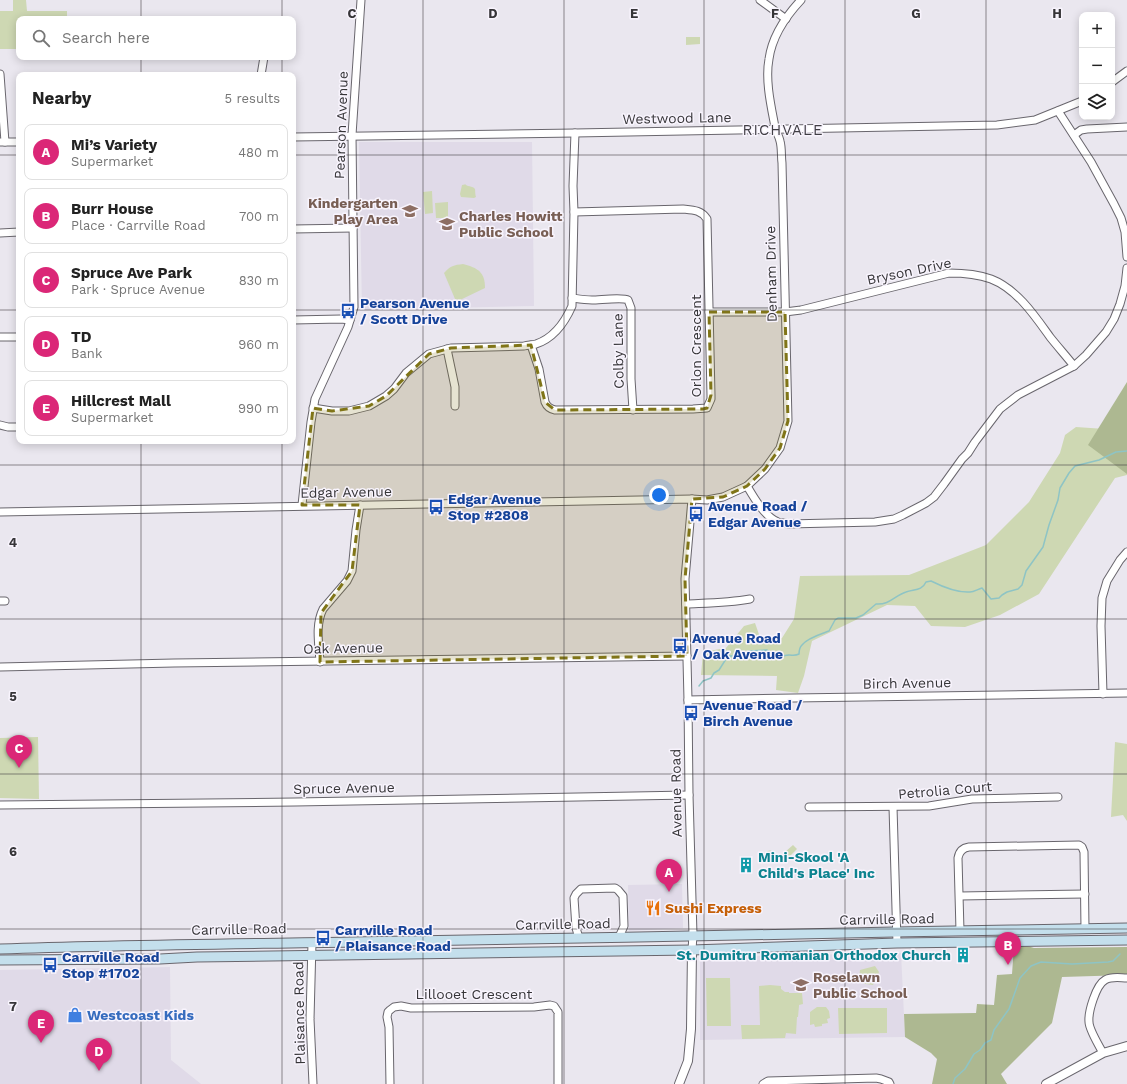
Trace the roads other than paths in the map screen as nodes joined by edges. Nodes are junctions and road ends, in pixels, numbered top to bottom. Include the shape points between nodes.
1 (361, 0) edge
2 (760, 0) edge
3 (801, 0) edge
4 (786, 19) junction
5 (264, 60) edge
6 (1127, 71) edge
7 (262, 72) edge
8 (0, 74) edge
9 (1115, 80) edge
10 (1079, 102) edge
11 (1058, 111) junction
12 (1127, 127) edge
13 (775, 129) junction
14 (575, 133) junction
15 (352, 135) junction
16 (1074, 135) junction
17 (296, 137) edge
18 (3, 142) edge
19 (16, 142) edge
20 (574, 212) junction
21 (353, 228) junction
22 (296, 229) edge
23 (16, 232) edge
24 (0, 233) edge
25 (1127, 256) edge
26 (1127, 268) edge
27 (572, 298) junction
28 (709, 312) junction
29 (785, 312) junction
30 (296, 320) edge
31 (350, 320) junction
32 (0, 337) edge
33 (16, 337) edge
34 (531, 345) junction
35 (447, 349) junction
36 (1074, 366) junction
37 (455, 406) dead end
38 (313, 408) junction
39 (633, 410) junction
40 (0, 425) edge
41 (16, 427) edge
42 (747, 486) junction
43 (692, 499) junction
44 (360, 505) junction
45 (302, 506) junction
46 (0, 512) edge
47 (1127, 552) edge
48 (750, 599) dead end
49 (686, 604) junction
50 (687, 656) junction
51 (320, 662) junction
52 (0, 668) edge
53 (1127, 693) edge
54 (1103, 694) junction
55 (688, 700) junction
56 (689, 795) junction
57 (1058, 797) dead end
58 (0, 805) edge
59 (809, 807) dead end
60 (893, 807) junction
61 (1085, 894) junction
62 (960, 896) junction
63 (1127, 928) edge
64 (1085, 929) junction
65 (960, 931) junction
66 (991, 931) junction
67 (897, 932) junction
68 (693, 935) junction
69 (798, 935) junction
70 (619, 937) junction
71 (579, 938) junction
72 (514, 939) junction
73 (1127, 940) edge
74 (991, 942) junction
75 (312, 943) junction
76 (897, 943) junction
77 (799, 947) junction
78 (0, 949) edge
79 (692, 950) junction
80 (515, 952) junction
81 (312, 956) junction
82 (0, 960) edge
83 (1127, 978) edge
84 (1127, 1046) edge
85 (1103, 1053) junction
86 (313, 1084) edge
87 (390, 1084) edge
88 (558, 1084) edge
89 (679, 1084) edge
90 (763, 1084) edge
91 (890, 1084) edge
92 (1046, 1084) edge

1 - 15 street, Pearson Avenue
2 - 4 street
3 - 4 street, Denham Drive
4 - 13 street, Denham Drive via 769,60 769,86
5 - 7 street
6 - 9 street
8 - 18 street
10 - 11 street, Westwood Lane
11 - 13 street, Westwood Lane via 1035,120 997,125
11 - 16 street
12 - 16 street via 1095,127 1083,129
13 - 14 street, Westwood Lane
13 - 29 street, Denham Drive via 780,141 782,163
14 - 15 street, Westwood Lane
14 - 20 street
15 - 17 street, Westwood Lane
15 - 21 street, Pearson Avenue
16 - 25 street via 1121,218
18 - 19 street
20 - 27 street
20 - 28 street, Orlon Crescent via 683,209 700,212 707,219
21 - 22 street
21 - 31 street, Pearson Avenue via 354,306
23 - 24 street
26 - 36 street via 1125,286 1114,319 1096,345
27 - 34 street via 572,306 558,329 549,338
27 - 39 street, Colby Lane via 628,300 631,314
28 - 29 street, Bryson Drive
28 - 39 street, Orlon Crescent via 711,399 708,408
29 - 36 street, Bryson Drive via 949,273 978,275 992,279 1020,298
29 - 42 street, Denham Drive via 788,421 780,448 765,469
30 - 31 street
31 - 38 street, Pearson Avenue
32 - 33 street
34 - 35 street
34 - 39 street, Orlon Crescent via 539,369 546,406 555,410
35 - 37 street via 455,387
35 - 38 street via 429,354 406,373 386,396 369,406 348,411
36 - 42 street via 1009,401 1000,409 934,497 903,515 875,522 788,524 771,517
38 - 45 street, Pearson Avenue
40 - 41 street
42 - 43 street, Denham Drive via 723,497
43 - 44 street, Edgar Avenue
43 - 49 street, Avenue Road via 685,579
44 - 45 street, Edgar Avenue
44 - 51 street via 352,571 321,613 318,625
45 - 46 street, Edgar Avenue
47 - 54 street via 1107,581 1102,598
48 - 49 street via 713,604
49 - 50 street, Avenue Road
50 - 51 street, Oak Avenue
50 - 55 street, Avenue Road
51 - 52 street, Oak Avenue
53 - 54 street, Birch Avenue
54 - 55 street, Birch Avenue
55 - 56 street, Avenue Road
56 - 58 street, Spruce Avenue
56 - 68 street, Avenue Road
57 - 60 street, Petrolia Court via 972,799 934,806
59 - 60 street, Petrolia Court
60 - 67 street
61 - 62 street
61 - 62 street via 1084,852 1079,845 964,847 959,855
61 - 64 street
62 - 65 street
63 - 64 main road, Carrville Road
64 - 66 main road, Carrville Road
65 - 66 main road, Carrville Road
65 - 67 main road, Carrville Road
66 - 74 main road
67 - 69 main road, Carrville Road
67 - 76 street
68 - 69 main road, Carrville Road
68 - 70 main road, Carrville Road
68 - 79 street, Avenue Road
69 - 77 main road
70 - 71 main road, Carrville Road
70 - 71 street via 624,926 623,896 615,888 610,888 581,889 576,894 576,928
71 - 72 main road, Carrville Road
72 - 75 main road, Carrville Road
72 - 80 main road
73 - 74 main road, Carrville Road
74 - 76 main road, Carrville Road
75 - 78 main road, Carrville Road
75 - 81 street, Plaisance Road
76 - 77 main road, Carrville Road
77 - 79 main road, Carrville Road
79 - 80 main road, Carrville Road
79 - 89 street, Avenue Road via 688,1061
80 - 81 main road, Carrville Road
81 - 82 main road, Carrville Road
81 - 86 street, Plaisance Road via 310,1019
83 - 85 street via 1110,978 1097,990 1089,1023
84 - 85 street
85 - 92 street
87 - 88 street, Lillooet Crescent via 387,1017 394,1007 550,1005 554,1006 559,1014
90 - 91 street via 768,1081 876,1078

